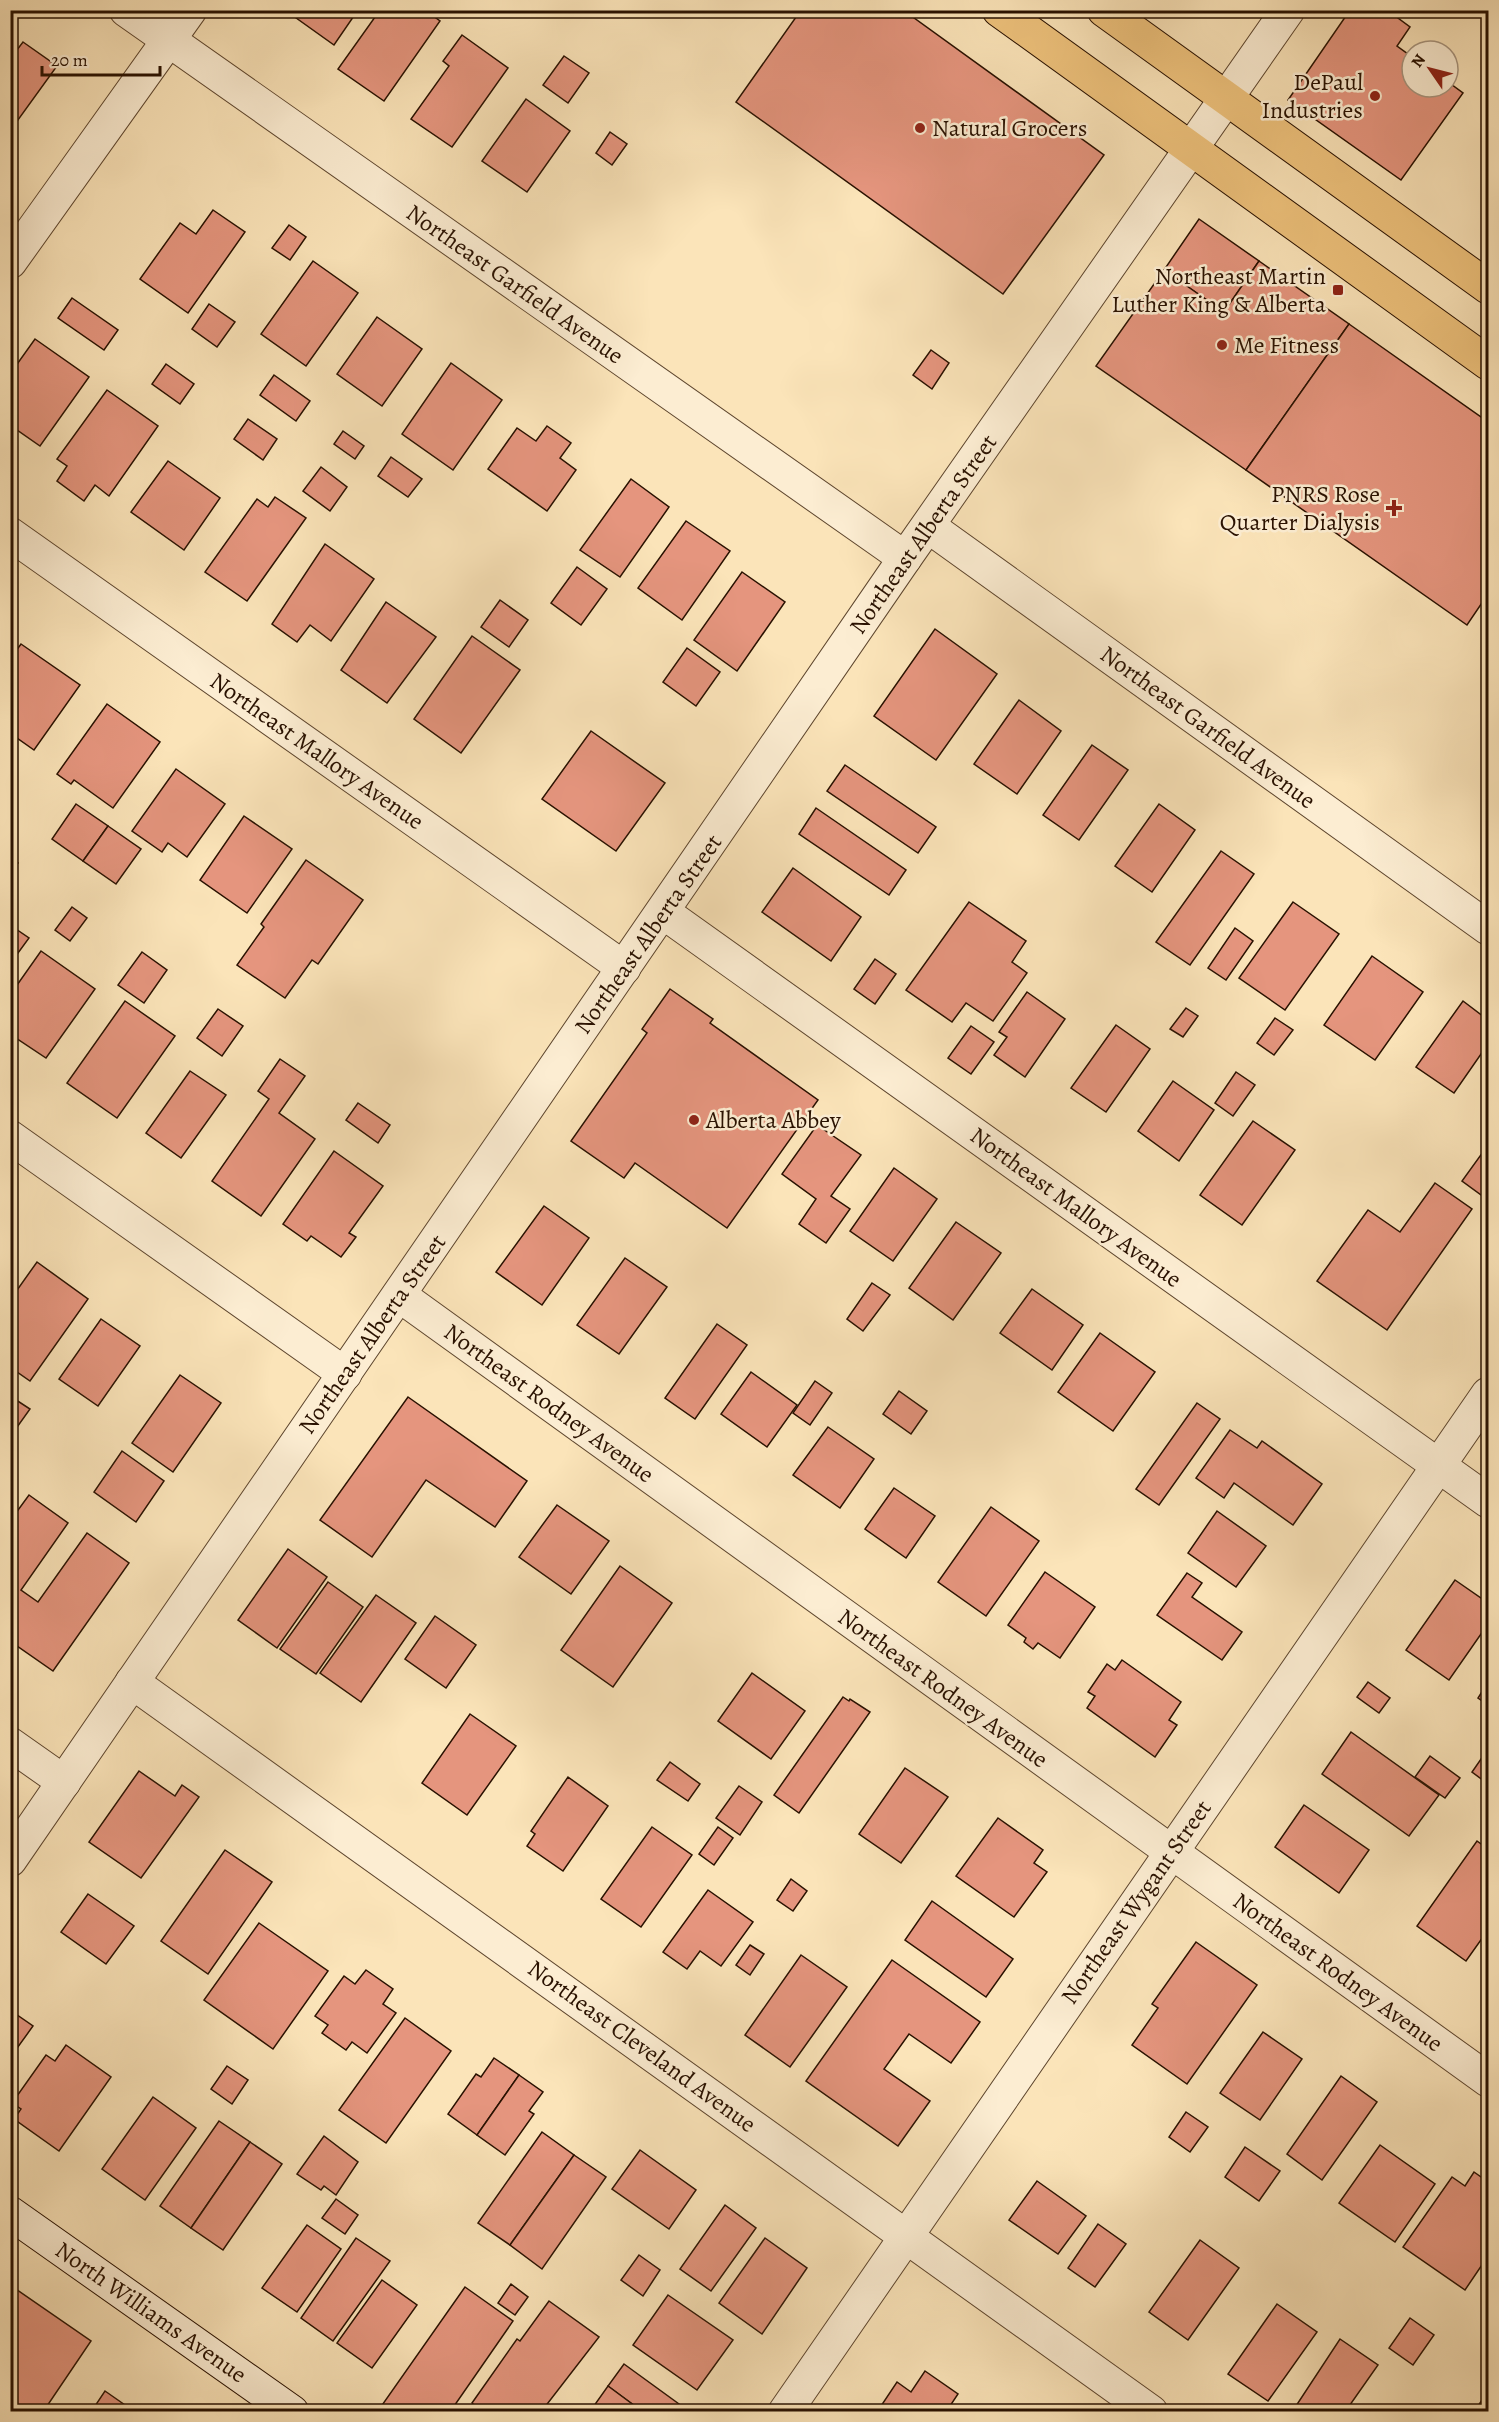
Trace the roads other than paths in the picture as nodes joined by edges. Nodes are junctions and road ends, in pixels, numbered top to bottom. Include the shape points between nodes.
1 (126, 10) edge
2 (190, 10) edge
3 (999, 10) edge
4 (1104, 10) edge
5 (1288, 10) edge
6 (168, 41) junction
7 (1226, 99) junction
8 (1191, 149) junction
9 (10, 262) edge
10 (1488, 287) edge
11 (1488, 363) edge
12 (928, 526) junction
13 (10, 534) edge
14 (905, 558) junction
15 (663, 912) junction
16 (1488, 928) edge
17 (624, 968) junction
18 (10, 1137) edge
19 (399, 1295) junction
20 (345, 1374) junction
21 (1488, 1394) edge
22 (1438, 1466) junction
23 (1488, 1501) edge
24 (132, 1682) junction
25 (10, 1744) edge
26 (64, 1782) junction
27 (1170, 1852) junction
28 (10, 1860) edge
29 (1488, 2080) edge
30 (10, 2213) edge
31 (907, 2235) junction
32 (292, 2412) edge
33 (785, 2412) edge
34 (1151, 2412) edge

1 - 6 street, Northeast Garfield Avenue
2 - 6 street
3 - 8 main road
4 - 7 main road
5 - 7 street, Northeast Alberta Street
6 - 9 street
6 - 14 street, Northeast Garfield Avenue
7 - 8 street, Northeast Alberta Street
7 - 10 main road
8 - 11 main road
8 - 12 street, Northeast Alberta Street
12 - 14 street, Northeast Alberta Street
12 - 16 street, Northeast Garfield Avenue
13 - 17 street, Northeast Mallory Avenue
14 - 15 street, Northeast Alberta Street
15 - 17 street, Northeast Alberta Street
15 - 22 street, Northeast Mallory Avenue
17 - 19 street, Northeast Alberta Street
18 - 20 street
19 - 20 street, Northeast Alberta Street
19 - 27 street, Northeast Rodney Avenue
20 - 24 street, Northeast Alberta Street
21 - 22 street, Northeast Wygant Street
22 - 23 street, Northeast Mallory Avenue
22 - 27 street, Northeast Wygant Street
24 - 26 street, Northeast Alberta Street
24 - 31 street, Northeast Cleveland Avenue
25 - 26 street
26 - 28 street, Northeast Alberta Street
27 - 29 street, Northeast Rodney Avenue
27 - 31 street, Northeast Wygant Street
30 - 32 street, North Williams Avenue
31 - 33 street, Northeast Wygant Street
31 - 34 street, Northeast Cleveland Avenue

